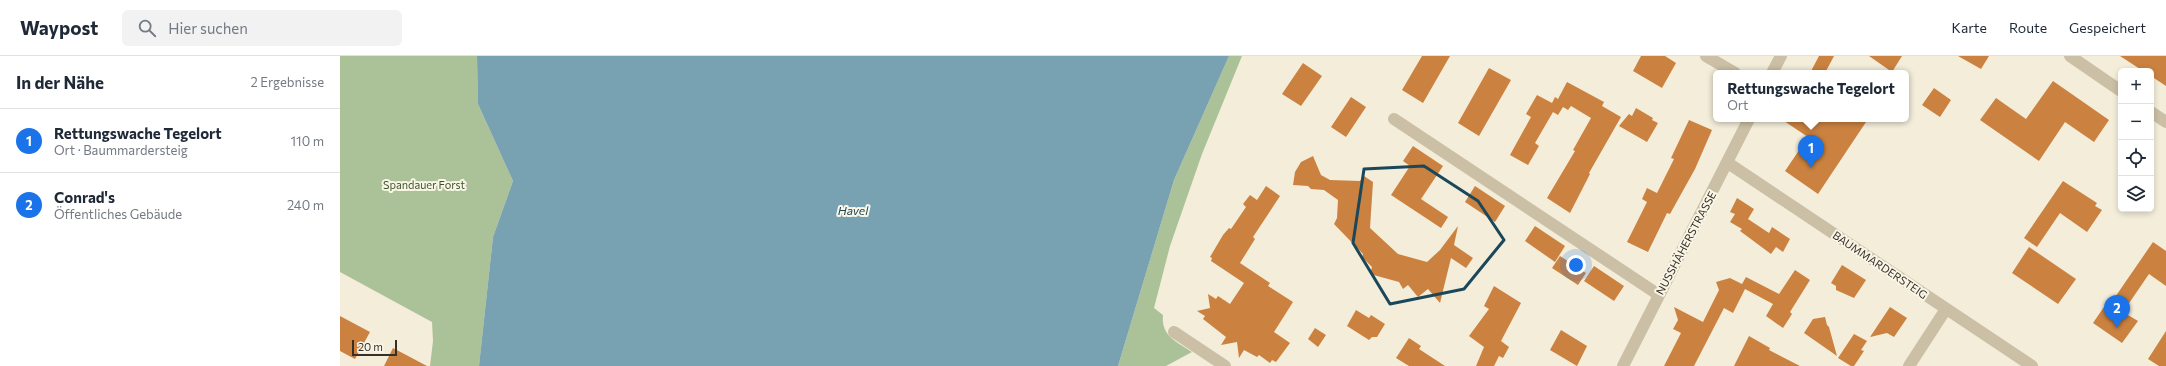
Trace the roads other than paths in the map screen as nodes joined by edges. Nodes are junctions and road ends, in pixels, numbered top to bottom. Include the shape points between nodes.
1 (1706, 56) edge
2 (1781, 56) edge
3 (2070, 56) edge
4 (1730, 70) edge
5 (1774, 70) edge
6 (2118, 89) edge
7 (2154, 114) edge
8 (1394, 119) dead end
9 (1748, 122) edge
10 (2166, 122) edge
11 (1728, 163) junction
12 (1659, 295) junction
13 (1946, 309) junction
14 (1174, 332) dead end
15 (1225, 366) edge
16 (1622, 366) edge
17 (1909, 366) edge
18 (2032, 366) edge

1 - 4 street
2 - 5 street
3 - 6 street
7 - 10 street
8 - 12 street
9 - 11 street, NUSSHÄHERSTRASSE
11 - 12 street, NUSSHÄHERSTRASSE
11 - 13 street, BAUMMARDERSTEIG
12 - 16 street, NUSSHÄHERSTRASSE
13 - 17 street
13 - 18 street, BAUMMARDERSTEIG
14 - 15 street

